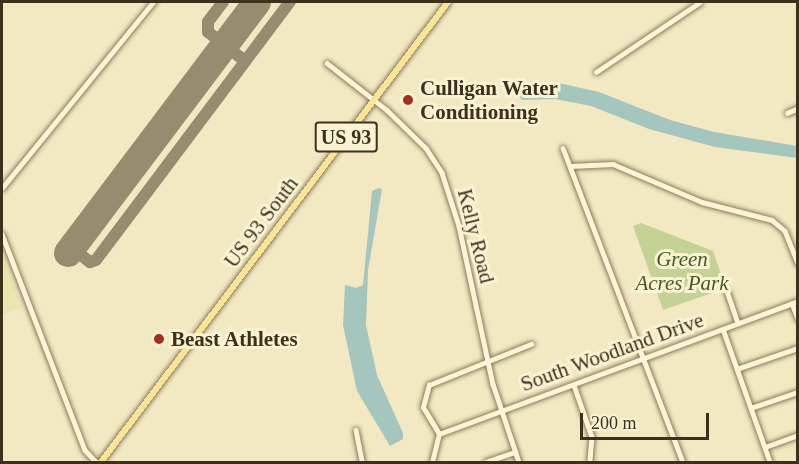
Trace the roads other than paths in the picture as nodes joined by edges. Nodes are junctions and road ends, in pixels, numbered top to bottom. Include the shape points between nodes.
1 (153, 2) edge
2 (448, 2) edge
3 (700, 2) edge
4 (327, 63) dead end
5 (596, 72) dead end
6 (375, 99) junction
7 (798, 108) edge
8 (787, 113) dead end
9 (563, 148) dead end
10 (570, 166) junction
11 (2, 188) edge
12 (2, 234) edge
13 (798, 264) edge
14 (727, 291) dead end
15 (795, 302) edge
16 (798, 319) edge
17 (738, 323) junction
18 (723, 329) junction
19 (531, 344) dead end
20 (798, 348) edge
21 (642, 359) junction
22 (488, 360) junction
23 (737, 369) junction
24 (574, 384) junction
25 (798, 392) edge
26 (751, 408) junction
27 (501, 411) junction
28 (356, 430) dead end
29 (439, 434) junction
30 (798, 435) edge
31 (765, 447) junction
32 (515, 452) junction
33 (96, 462) edge
34 (101, 462) edge
35 (362, 462) edge
36 (432, 462) edge
37 (486, 462) edge
38 (519, 462) edge
39 (590, 462) edge
40 (683, 462) edge
41 (770, 462) edge

1 - 11 street
2 - 6 main road, US 93 South / US 93
3 - 5 street
4 - 6 street, Kelly Road
6 - 22 street, Kelly Road via 426,148 442,173 459,226
6 - 34 main road, US 93 South / US 93
7 - 8 street
9 - 10 street
10 - 13 street via 614,164 702,202 772,220 785,231
10 - 21 street
12 - 33 street via 85,450
14 - 17 street
15 - 16 street
15 - 17 street, South Woodland Drive
17 - 18 street, South Woodland Drive
18 - 21 street, South Woodland Drive
18 - 23 street
19 - 22 street
20 - 23 street
21 - 24 street, South Woodland Drive
21 - 40 street
22 - 27 street, Kelly Road
22 - 29 street via 447,375 426,389 423,407
23 - 26 street
24 - 27 street, South Woodland Drive
24 - 39 street via 592,437
25 - 26 street
26 - 31 street
27 - 29 street, South Woodland Drive
27 - 32 street, Kelly Road
28 - 35 street
29 - 36 street
30 - 31 street
31 - 41 street
32 - 37 street
32 - 38 street, Kelly Road

